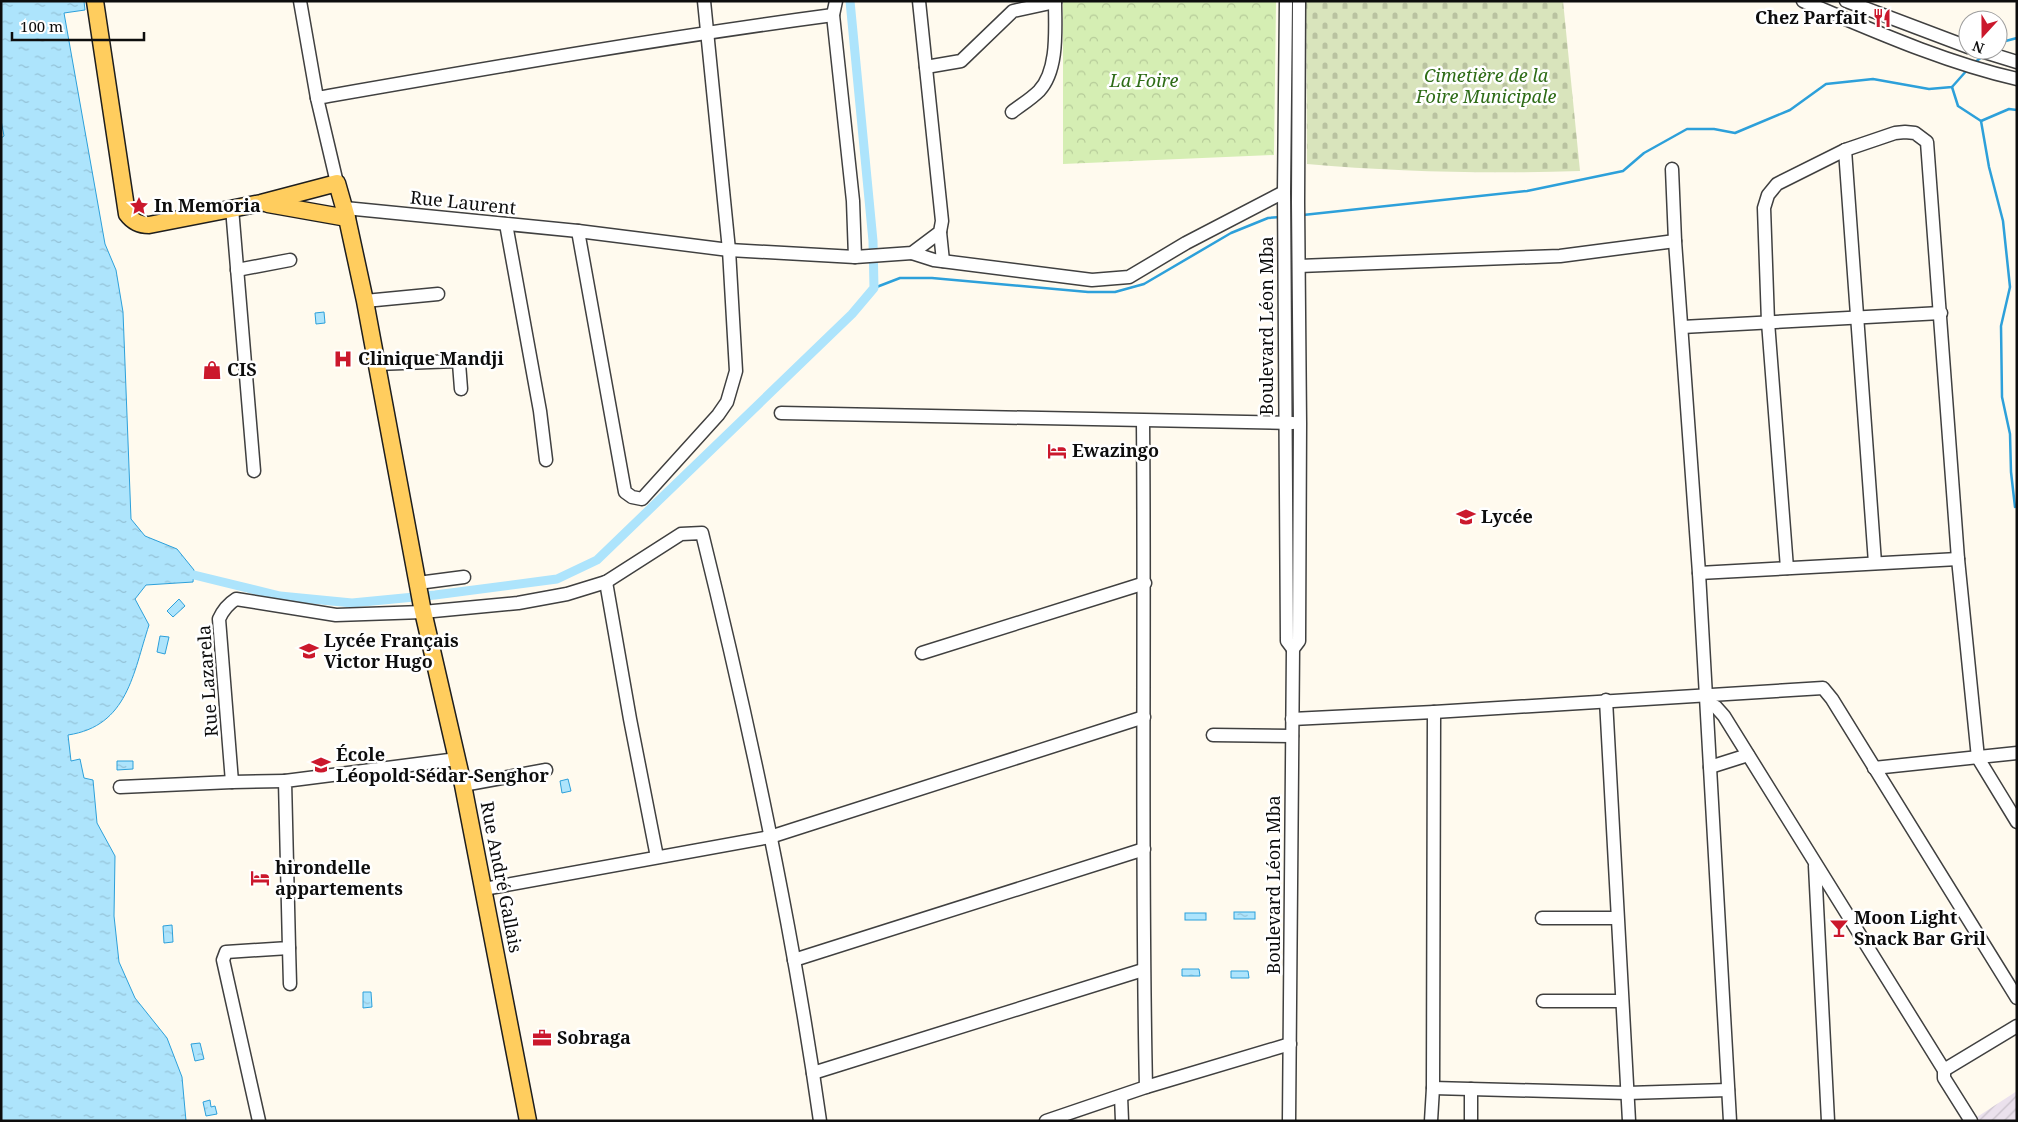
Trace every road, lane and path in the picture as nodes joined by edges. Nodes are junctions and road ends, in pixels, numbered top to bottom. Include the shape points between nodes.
1 (95, 1) edge
2 (300, 1) edge
3 (704, 1) edge
4 (836, 1) edge
5 (919, 1) edge
6 (1286, 1) edge
7 (1300, 1) edge
8 (1803, 1) edge
9 (1846, 1) edge
10 (1055, 2) edge
11 (833, 15) junction
12 (706, 32) junction
13 (1958, 43) edge
14 (926, 67) junction
15 (2017, 79) edge
16 (317, 98) junction
17 (1012, 112) dead end
18 (1845, 150) junction
19 (1672, 170) dead end
20 (338, 183) junction
21 (1284, 192) junction
22 (261, 203) junction
23 (232, 208) junction
24 (346, 213) junction
25 (506, 224) junction
26 (578, 231) junction
27 (940, 232) junction
28 (1675, 241) junction
29 (730, 250) junction
30 (912, 253) junction
31 (859, 257) junction
32 (290, 260) dead end
33 (943, 261) junction
34 (1299, 266) junction
35 (237, 270) junction
36 (438, 294) dead end
37 (365, 301) junction
38 (1941, 313) junction
39 (1858, 317) junction
40 (1768, 322) junction
41 (1682, 327) junction
42 (376, 364) junction
43 (461, 389) dead end
44 (781, 413) dead end
45 (1143, 421) junction
46 (1285, 423) junction
47 (1300, 423) junction
48 (546, 460) dead end
49 (254, 472) dead end
50 (1958, 558) junction
51 (1875, 563) junction
52 (1787, 568) junction
53 (1699, 573) junction
54 (464, 577) dead end
55 (606, 582) junction
56 (1145, 583) junction
57 (418, 586) junction
58 (422, 609) junction
59 (1293, 649) junction
60 (922, 653) dead end
61 (1707, 698) junction
62 (1606, 700) junction
63 (1434, 712) junction
64 (1144, 717) junction
65 (1292, 719) junction
66 (1213, 735) dead end
67 (1292, 736) junction
68 (2017, 753) edge
69 (1748, 755) junction
70 (1978, 758) junction
71 (456, 759) junction
72 (1710, 767) junction
73 (1874, 768) junction
74 (546, 770) dead end
75 (285, 781) junction
76 (232, 782) junction
77 (463, 785) junction
78 (120, 787) dead end
79 (2017, 822) edge
80 (770, 837) junction
81 (1144, 849) junction
82 (656, 857) junction
83 (1815, 863) junction
84 (484, 889) junction
85 (1542, 918) dead end
86 (1617, 918) junction
87 (288, 948) junction
88 (794, 960) junction
89 (1143, 970) junction
90 (290, 984) dead end
91 (2017, 998) edge
92 (1543, 1001) dead end
93 (1622, 1001) junction
94 (2017, 1026) edge
95 (1290, 1044) junction
96 (1944, 1070) junction
97 (813, 1073) junction
98 (1146, 1087) junction
99 (1433, 1088) junction
100 (1471, 1089) junction
101 (1728, 1090) junction
102 (1627, 1093) junction
103 (1121, 1096) junction
104 (259, 1121) edge
105 (528, 1121) edge
106 (820, 1121) edge
107 (1046, 1121) edge
108 (1122, 1121) edge
109 (1289, 1121) edge
110 (1431, 1121) edge
111 (1471, 1121) edge
112 (1629, 1121) edge
113 (1730, 1121) edge
114 (1828, 1121) edge
115 (1971, 1121) edge

1 - 23 main road via 131,220 148,225
2 - 16 street
3 - 12 street
4 - 11 street
5 - 14 street
6 - 21 street, Boulevard Léon Mba
7 - 34 street, Boulevard Léon Mba
8 - 15 street via 1965,64
9 - 13 street
10 - 14 street via 1012,12 961,62
10 - 17 street via 1055,48 1049,74 1040,90
11 - 12 street
11 - 31 street
12 - 16 street
12 - 29 street
14 - 27 street via 942,222
16 - 20 street
18 - 38 street via 1905,132 1915,133 1927,142
18 - 39 street
18 - 40 street via 1777,184 1768,195 1764,208
19 - 28 street
20 - 22 main road
20 - 24 main road, Rue André Gallais
21 - 33 street, Rue Laurent via 1129,277 1092,280
21 - 46 street, Boulevard Léon Mba
22 - 23 main road
22 - 24 main road
23 - 35 street
24 - 25 street, Rue Laurent
24 - 37 main road, Rue André Gallais
25 - 26 street, Rue Laurent
25 - 48 street
26 - 29 street, Rue Laurent
26 - 29 street via 625,492 642,499 728,402 736,371
27 - 30 street
27 - 33 street
28 - 34 street via 1560,256
28 - 41 street
29 - 31 street, Rue Laurent
30 - 31 street, Rue Laurent
30 - 33 street, Rue Laurent
32 - 35 street
34 - 47 street, Boulevard Léon Mba
35 - 49 street
36 - 37 street
37 - 42 main road, Rue André Gallais
38 - 39 street
38 - 50 street
39 - 40 street
39 - 51 street
40 - 41 street
40 - 52 street
41 - 53 street
42 - 43 street via 454,361 459,363
42 - 57 main road, Rue André Gallais
44 - 45 street
45 - 46 street
45 - 56 street
46 - 47 street
46 - 59 street, Boulevard Léon Mba via 1287,641
47 - 59 street, Boulevard Léon Mba via 1300,641
50 - 51 street
50 - 70 street
51 - 52 street
52 - 53 street
53 - 61 street
54 - 57 street
55 - 58 street, Rue Lazarela via 567,594 518,603
55 - 80 street, Rue Lazarela via 681,534 702,533 741,691
55 - 82 street
56 - 60 street
56 - 64 street
57 - 58 main road, Rue André Gallais
58 - 71 main road, Rue André Gallais
58 - 76 street, Rue Lazarela via 336,615 236,598 229,603 219,619
59 - 65 street, Boulevard Léon Mba
61 - 62 street
61 - 69 street via 1720,711
61 - 72 street
61 - 73 street via 1823,688
62 - 63 street
62 - 86 street
63 - 65 street
63 - 99 street
64 - 80 street
64 - 81 street
65 - 67 street, Boulevard Léon Mba
66 - 67 street
67 - 95 street, Boulevard Léon Mba
68 - 70 street
69 - 72 street
69 - 83 street
70 - 73 street
70 - 79 street
71 - 75 street
71 - 77 main road, Rue André Gallais
72 - 101 street
73 - 91 street
74 - 77 street
75 - 76 street
75 - 87 street
76 - 78 street
77 - 84 main road, Rue André Gallais
80 - 82 street
80 - 88 street
81 - 88 street
81 - 89 street
82 - 84 street
83 - 96 street
83 - 114 street
84 - 105 main road, Rue André Gallais
85 - 86 street
86 - 93 street
87 - 90 street
87 - 104 street via 226,952 223,960
88 - 97 street
89 - 97 street
89 - 98 street
92 - 93 street
93 - 102 street
94 - 96 street
95 - 98 street
95 - 109 street, Boulevard Léon Mba
96 - 115 street via 1944,1078
97 - 106 street
98 - 103 street
99 - 100 street
99 - 110 street
100 - 102 street
100 - 111 street
101 - 102 street
101 - 113 street
102 - 112 street
103 - 107 street
103 - 108 street

